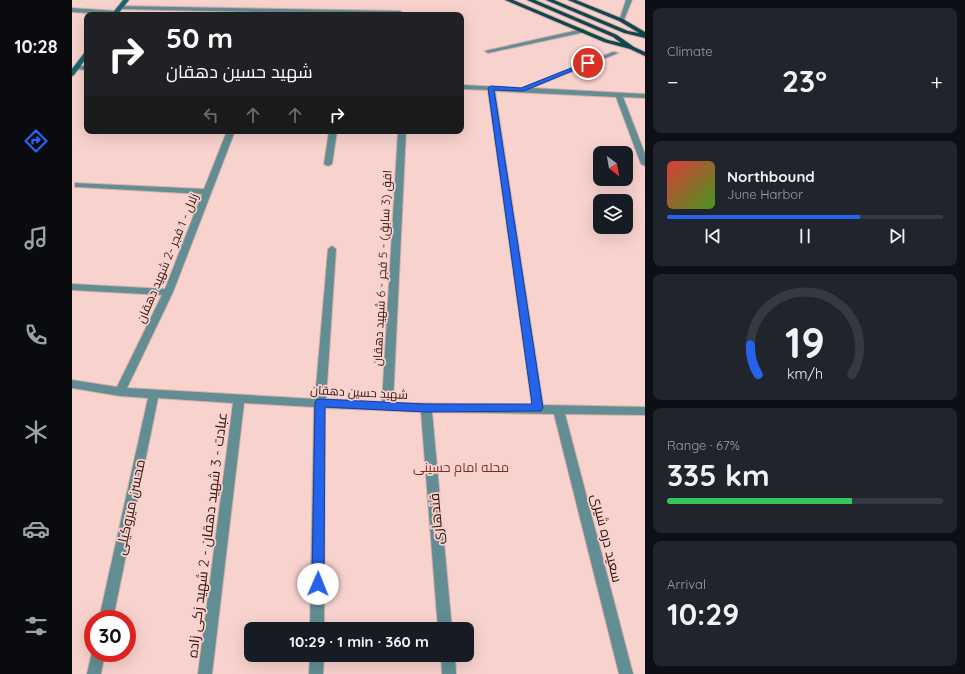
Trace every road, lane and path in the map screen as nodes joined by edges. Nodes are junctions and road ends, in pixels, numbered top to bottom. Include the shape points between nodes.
1 (126, 0) edge
2 (508, 0) edge
3 (530, 0) edge
4 (549, 0) edge
5 (571, 0) edge
6 (628, 0) edge
7 (72, 10) edge
8 (117, 12) edge
9 (622, 20) junction
10 (583, 31) junction
11 (645, 35) edge
12 (632, 48) junction
13 (488, 51) dead end
14 (615, 53) dead end
15 (645, 54) edge
16 (84, 57) edge
17 (76, 68) junction
18 (84, 68) edge
19 (72, 74) edge
20 (464, 87) edge
21 (491, 88) junction
22 (522, 90) junction
23 (619, 95) junction
24 (645, 96) edge
25 (230, 134) edge
26 (333, 134) edge
27 (402, 134) edge
28 (328, 164) dead end
29 (645, 164) edge
30 (78, 185) dead end
31 (207, 192) junction
32 (332, 248) dead end
33 (72, 287) edge
34 (168, 292) junction
35 (72, 384) edge
36 (120, 392) junction
37 (154, 394) junction
38 (239, 399) junction
39 (320, 403) junction
40 (387, 407) junction
41 (426, 408) junction
42 (538, 408) junction
43 (558, 409) junction
44 (645, 411) edge
45 (108, 610) edge
46 (317, 622) edge
47 (444, 622) edge
48 (96, 662) edge
49 (317, 662) edge
50 (448, 662) edge
51 (94, 674) edge
52 (205, 674) edge
53 (316, 674) edge
54 (449, 674) edge
55 (626, 674) edge

1 - 8 main road
2 - 10 main road
3 - 12 main road via 615,36
4 - 11 main road via 626,32
5 - 9 main road
6 - 9 street
7 - 8 street
9 - 11 main road
10 - 12 main road
10 - 13 street
12 - 15 main road
14 - 22 street
16 - 17 main road
17 - 18 street
17 - 19 main road
20 - 21 street
21 - 22 street
21 - 42 street
22 - 23 street
23 - 24 street
23 - 29 street
25 - 31 street, زلال - 1 فجر -2 شهید دهقان
26 - 28 street
27 - 40 street, افق (3 سابق) - 5 فجر - 6 شهید دهقان
30 - 31 street
31 - 34 street, زلال - 1 فجر -2 شهید دهقان
32 - 39 street
33 - 34 street
34 - 36 street, زلال - 1 فجر -2 شهید دهقان
35 - 36 street, شهید حسین دهقان
36 - 37 street, شهید حسین دهقان
37 - 38 street, شهید حسین دهقان
37 - 45 street, محسن میروکیلی
38 - 39 street, شهید حسین دهقان
38 - 52 street, عبادت - 3 شهید دهقان - 2 شهید زکی زاده
39 - 40 street, شهید حسین دهقان
39 - 46 street
40 - 41 street, شهید حسین دهقان
41 - 42 street, شهید حسین دهقان
41 - 47 street, قندهاری
42 - 43 street, شهید حسین دهقان
43 - 44 street, شهید حسین دهقان
43 - 55 street, سعید دره شیری
48 - 51 street
49 - 53 street
50 - 54 street

